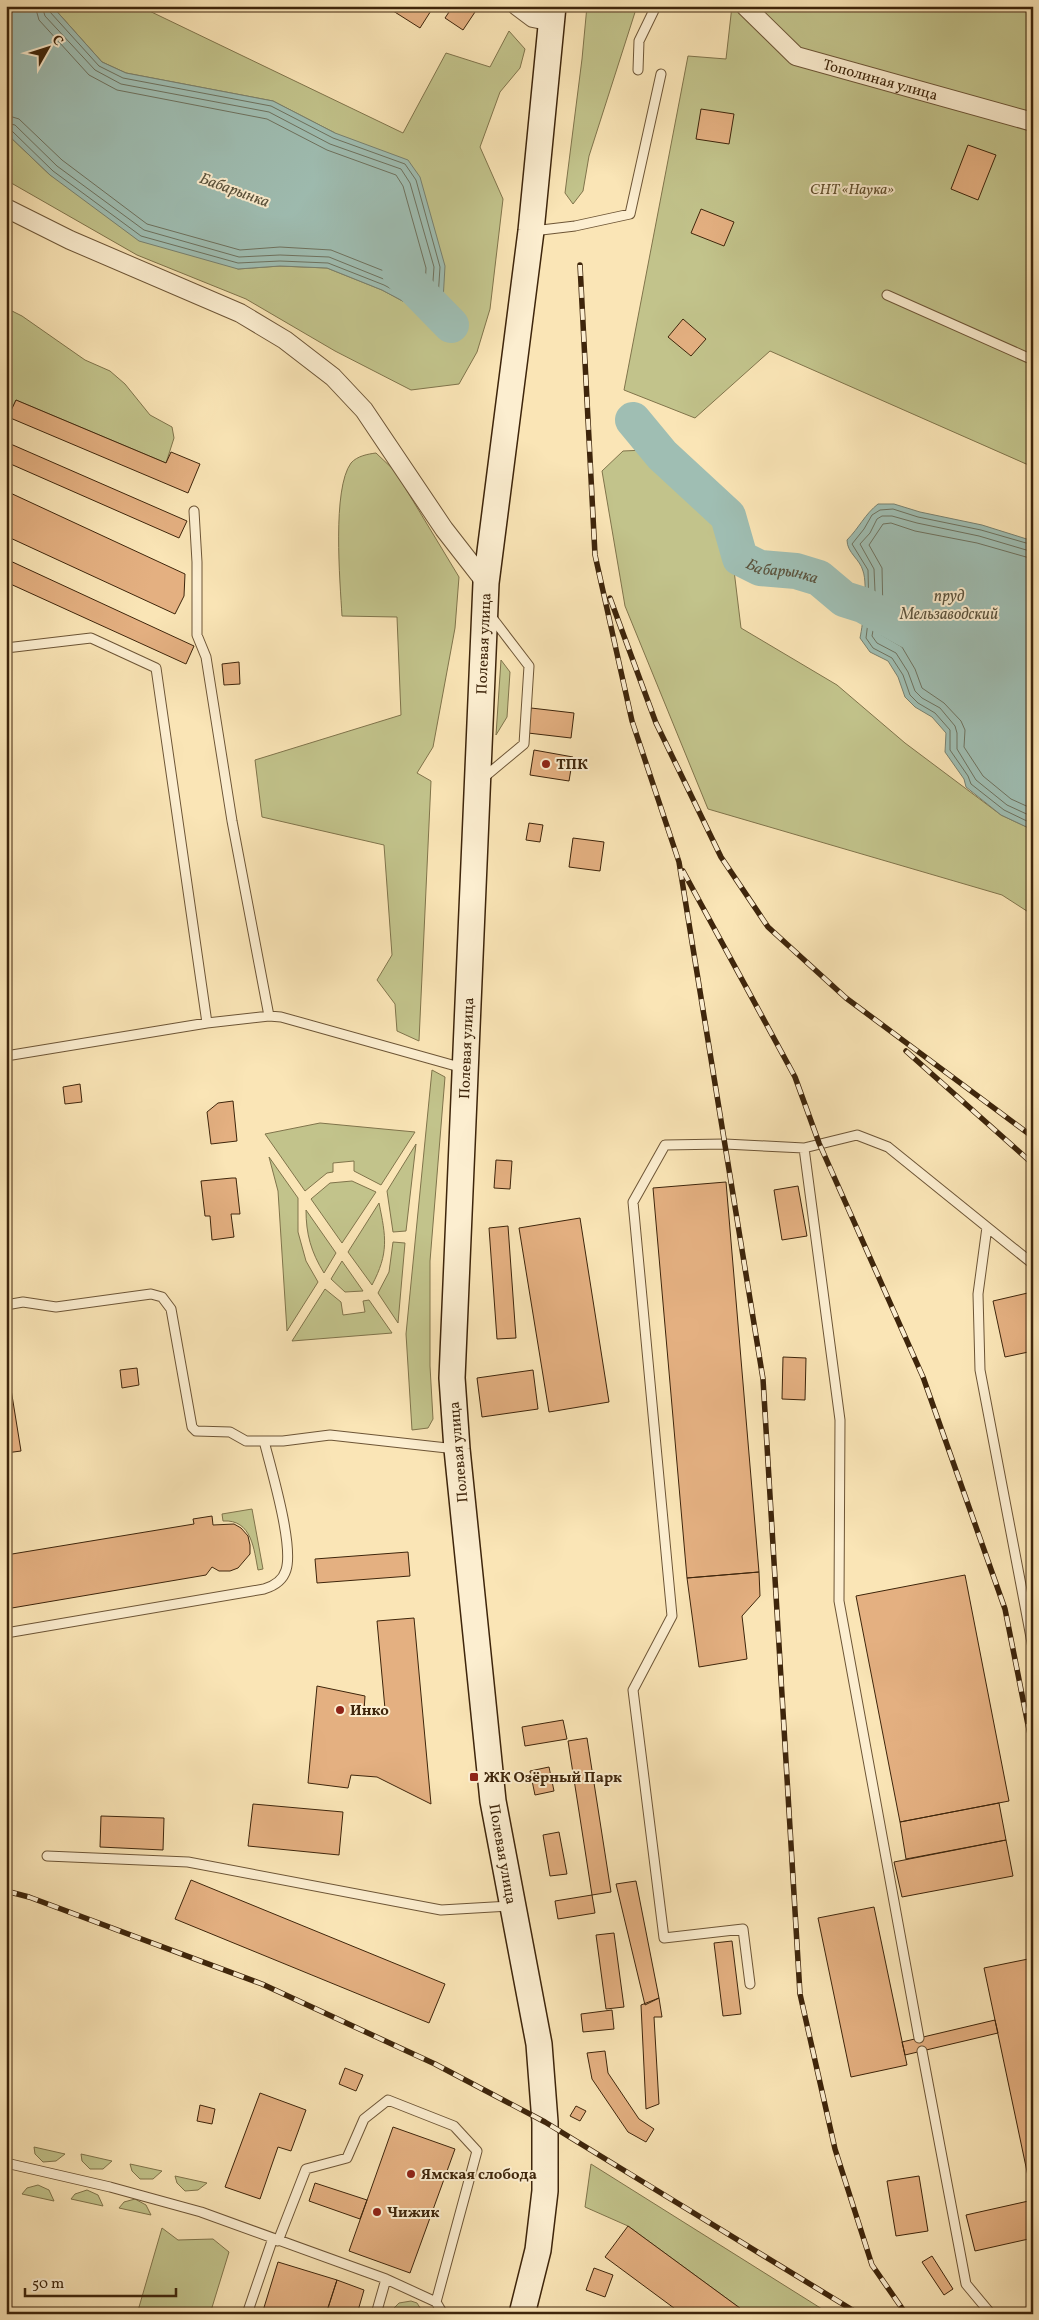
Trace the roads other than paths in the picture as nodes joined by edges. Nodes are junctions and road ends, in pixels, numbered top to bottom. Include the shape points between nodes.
1 (517, 6) edge
2 (656, 6) edge
3 (746, 6) edge
4 (553, 14) edge
5 (638, 70) dead end
6 (661, 74) dead end
7 (1033, 122) edge
8 (6, 208) edge
9 (531, 231) junction
10 (887, 295) dead end
11 (1033, 360) edge
12 (194, 511) dead end
13 (486, 583) junction
14 (485, 608) junction
15 (6, 648) edge
16 (478, 782) junction
17 (269, 1016) junction
18 (207, 1024) junction
19 (6, 1056) edge
20 (464, 1068) junction
21 (804, 1148) junction
22 (987, 1227) junction
23 (1033, 1264) edge
24 (6, 1305) edge
25 (264, 1441) junction
26 (457, 1449) junction
27 (6, 1633) edge
28 (1033, 1648) edge
29 (47, 1856) dead end
30 (512, 1906) junction
31 (750, 1984) dead end
32 (919, 2038) dead end
33 (922, 2051) dead end
34 (6, 2163) edge
35 (276, 2240) junction
36 (386, 2279) junction
37 (436, 2302) junction
38 (247, 2314) edge
39 (376, 2314) edge
40 (443, 2314) edge
41 (522, 2314) edge
42 (991, 2314) edge

1 - 4 street via 533,18
2 - 5 lane via 640,41
3 - 7 street, Тополиная улица via 796,56
4 - 9 street, Полевая улица
6 - 9 lane via 630,214 575,226
8 - 13 street via 78,244 240,313 285,340 333,376 364,410 444,529
9 - 13 street, Полевая улица
10 - 11 lane
12 - 17 lane via 197,635 206,657 232,821
13 - 14 street, Полевая улица
14 - 16 street, Полевая улица
14 - 16 lane via 530,666 524,744
15 - 18 lane via 91,638 156,668
16 - 20 street, Полевая улица
17 - 18 lane
17 - 20 lane
18 - 19 lane
20 - 26 street, Полевая улица via 452,1378
21 - 22 lane via 856,1135 888,1147
21 - 31 lane via 665,1145 633,1202 672,1616 633,1690 664,1938 743,1929
21 - 32 lane via 840,1420 839,1601
22 - 23 lane
22 - 28 lane via 978,1294 980,1370
24 - 25 lane via 23,1302 56,1307 151,1294 162,1297 171,1309 192,1427 196,1431 230,1432 246,1441
25 - 26 lane via 330,1435
25 - 27 lane via 285,1528 287,1568 273,1586
26 - 30 street, Полевая улица via 492,1801
29 - 30 lane via 188,1862 441,1910
30 - 41 street, Полевая улица via 539,2044 545,2122 545,2191 538,2250
33 - 42 lane via 966,2284
34 - 35 lane via 159,2199
35 - 36 lane
35 - 37 lane via 306,2169 348,2158 364,2120 388,2100 454,2126 476,2151
35 - 38 lane
36 - 37 lane
36 - 39 lane
37 - 40 lane

